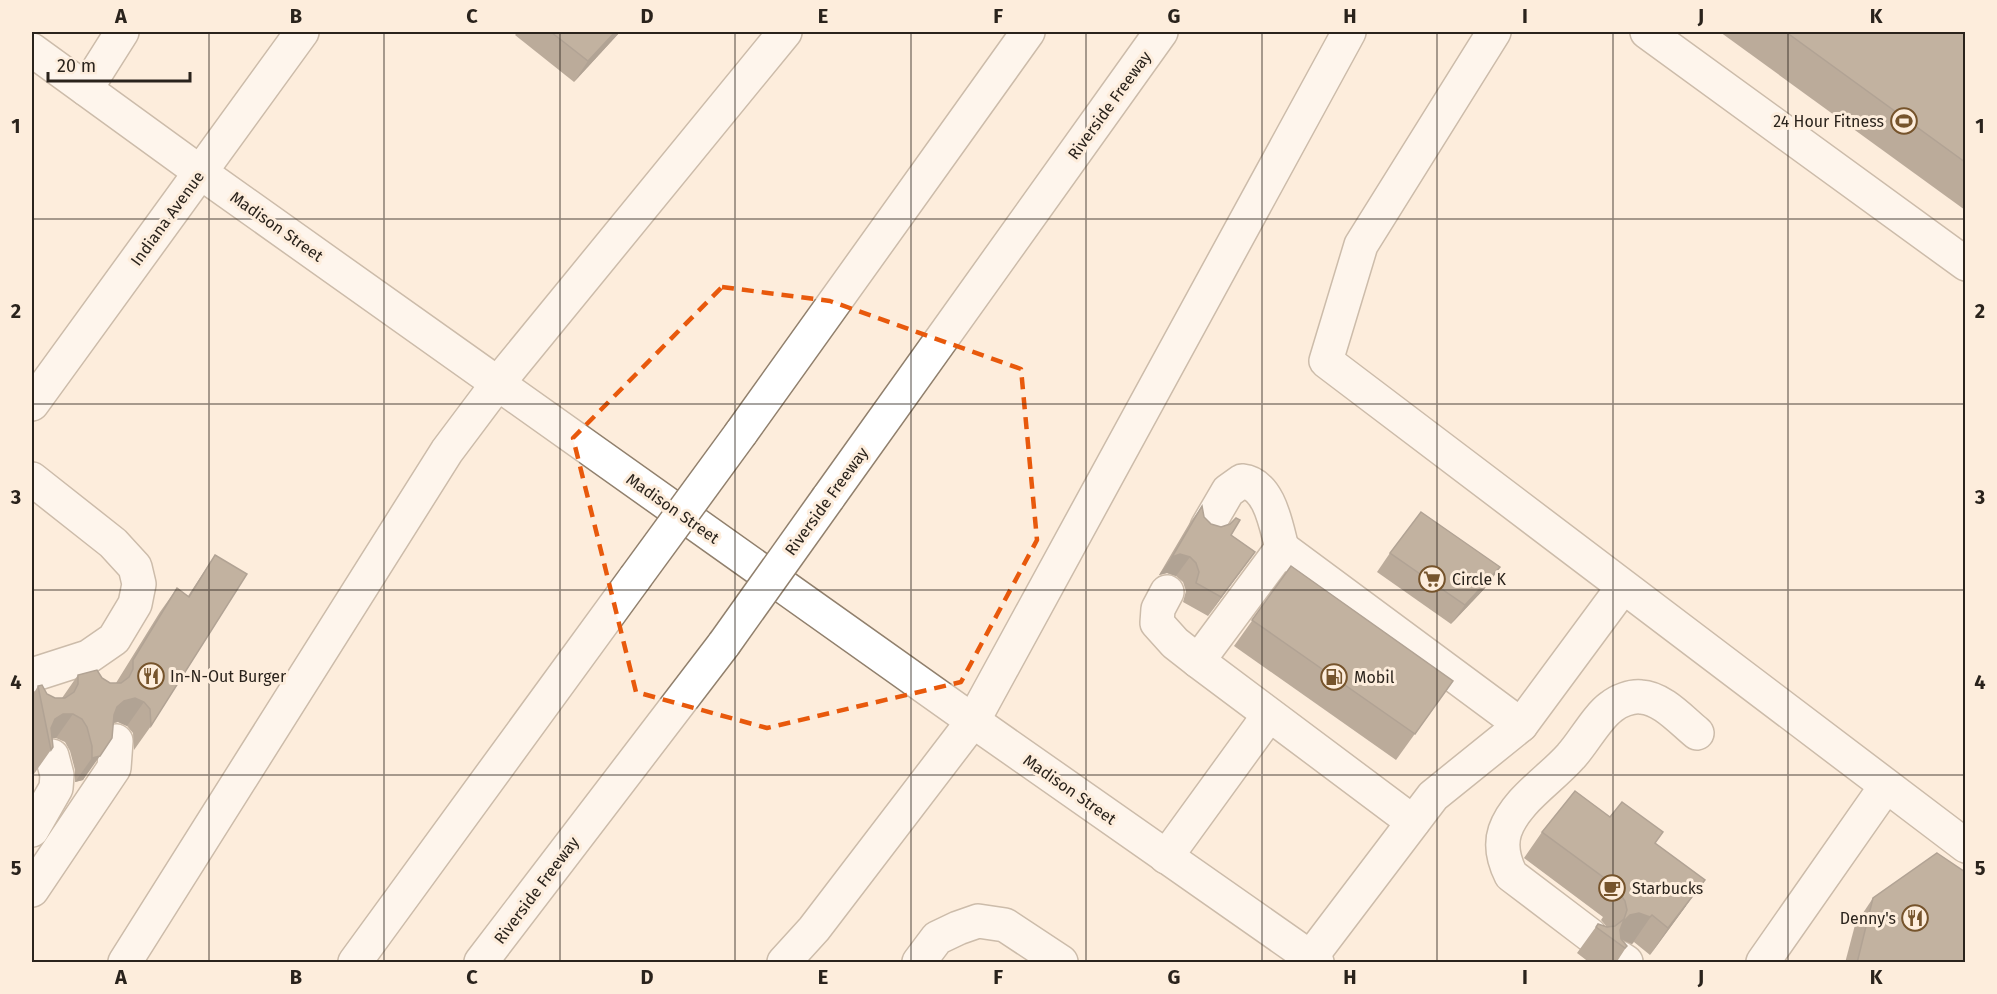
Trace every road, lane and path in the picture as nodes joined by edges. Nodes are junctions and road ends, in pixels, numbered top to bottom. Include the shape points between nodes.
1 (122, 32) edge
2 (302, 32) edge
3 (785, 32) edge
4 (1028, 32) edge
5 (1161, 32) edge
6 (1348, 32) edge
7 (1494, 32) edge
8 (1647, 32) edge
9 (32, 50) edge
10 (86, 89) junction
11 (200, 172) junction
12 (1965, 264) edge
13 (498, 383) junction
14 (32, 404) edge
15 (32, 479) edge
16 (1207, 527) edge
17 (1282, 548) junction
18 (1623, 587) junction
19 (1167, 592) dead end
20 (1198, 661) junction
21 (36, 685) edge
22 (1269, 715) junction
23 (973, 721) junction
24 (1521, 725) junction
25 (1697, 733) dead end
26 (116, 741) edge
27 (52, 756) edge
28 (1886, 786) junction
29 (1413, 822) junction
30 (32, 830) edge
31 (1965, 846) edge
32 (1166, 857) junction
33 (32, 890) edge
34 (1590, 935) dead end
35 (1312, 961) edge
36 (125, 963) edge
37 (355, 963) edge
38 (481, 963) edge
39 (784, 963) edge
40 (919, 963) edge
41 (1061, 963) edge
42 (1763, 963) edge

1 - 10 main road
2 - 11 main road, Indiana Avenue
3 - 13 main road
4 - 37 main road, bridge
5 - 38 main road, Riverside Freeway, bridge via 724,644
6 - 23 main road
7 - 18 main road via 1361,245 1326,362
8 - 12 main road
9 - 10 main road, Madison Street
10 - 11 main road, Madison Street
11 - 13 main road, Madison Street
11 - 14 main road, Indiana Avenue
13 - 23 main road, Madison Street
13 - 36 main road via 447,451
15 - 21 main road via 113,543 135,567 139,584 135,604 92,670
16 - 17 main road via 1228,491 1242,481 1251,482 1265,496
17 - 20 main road
17 - 24 main road
18 - 24 main road
18 - 28 main road
19 - 20 main road via 1158,609 1157,623
20 - 22 main road
22 - 29 main road
22 - 32 main road
23 - 32 main road, Madison Street
23 - 39 main road
24 - 29 main road via 1432,796
25 - 34 main road via 1655,700 1639,696 1624,699 1610,707 1570,758 1514,814 1504,832 1504,862 1511,875
26 - 33 main road via 114,768
27 - 30 main road via 56,788
28 - 31 main road
28 - 42 main road
29 - 35 main road
32 - 35 main road, Madison Street
40 - 41 main road via 937,938 978,921 1005,925

